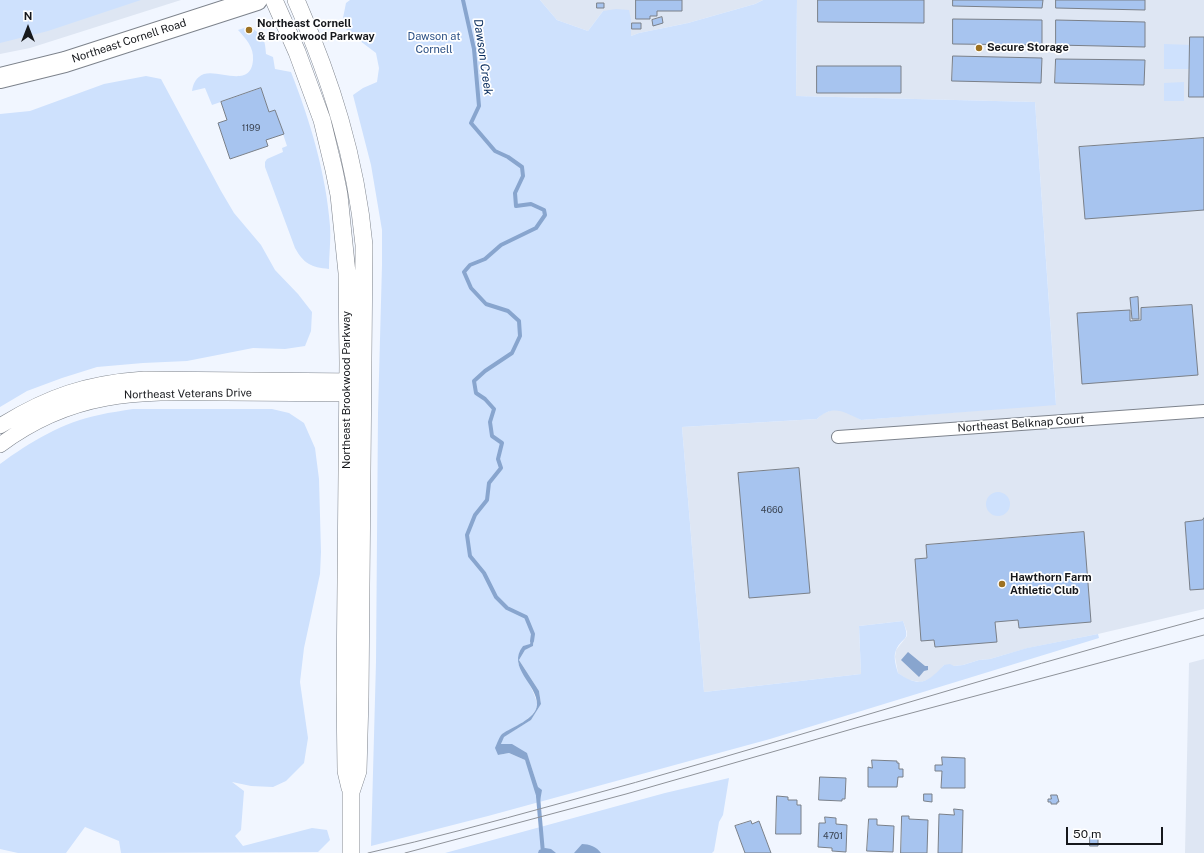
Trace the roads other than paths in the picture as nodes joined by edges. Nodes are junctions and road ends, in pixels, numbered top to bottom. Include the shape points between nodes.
1 (257, 0) edge
2 (274, 0) edge
3 (296, 0) edge
4 (0, 78) edge
5 (355, 387) junction
6 (1204, 411) edge
7 (0, 426) edge
8 (838, 437) dead end
9 (0, 445) edge
10 (351, 853) edge

1 - 4 highway, Northeast Cornell Road via 65,62
2 - 5 main road, Northeast Brookwood Parkway via 312,91 334,170 342,221
3 - 5 main road, Northeast Brookwood Parkway via 333,94 344,128 356,184 364,245
5 - 7 street, Northeast Veterans Drive via 144,379 120,381 103,383 58,396 30,408
5 - 9 street, Northeast Veterans Drive via 122,395 89,401 56,412 30,424
5 - 10 main road, Northeast Brookwood Parkway via 360,698 358,771 351,792
6 - 8 street, Northeast Belknap Court

